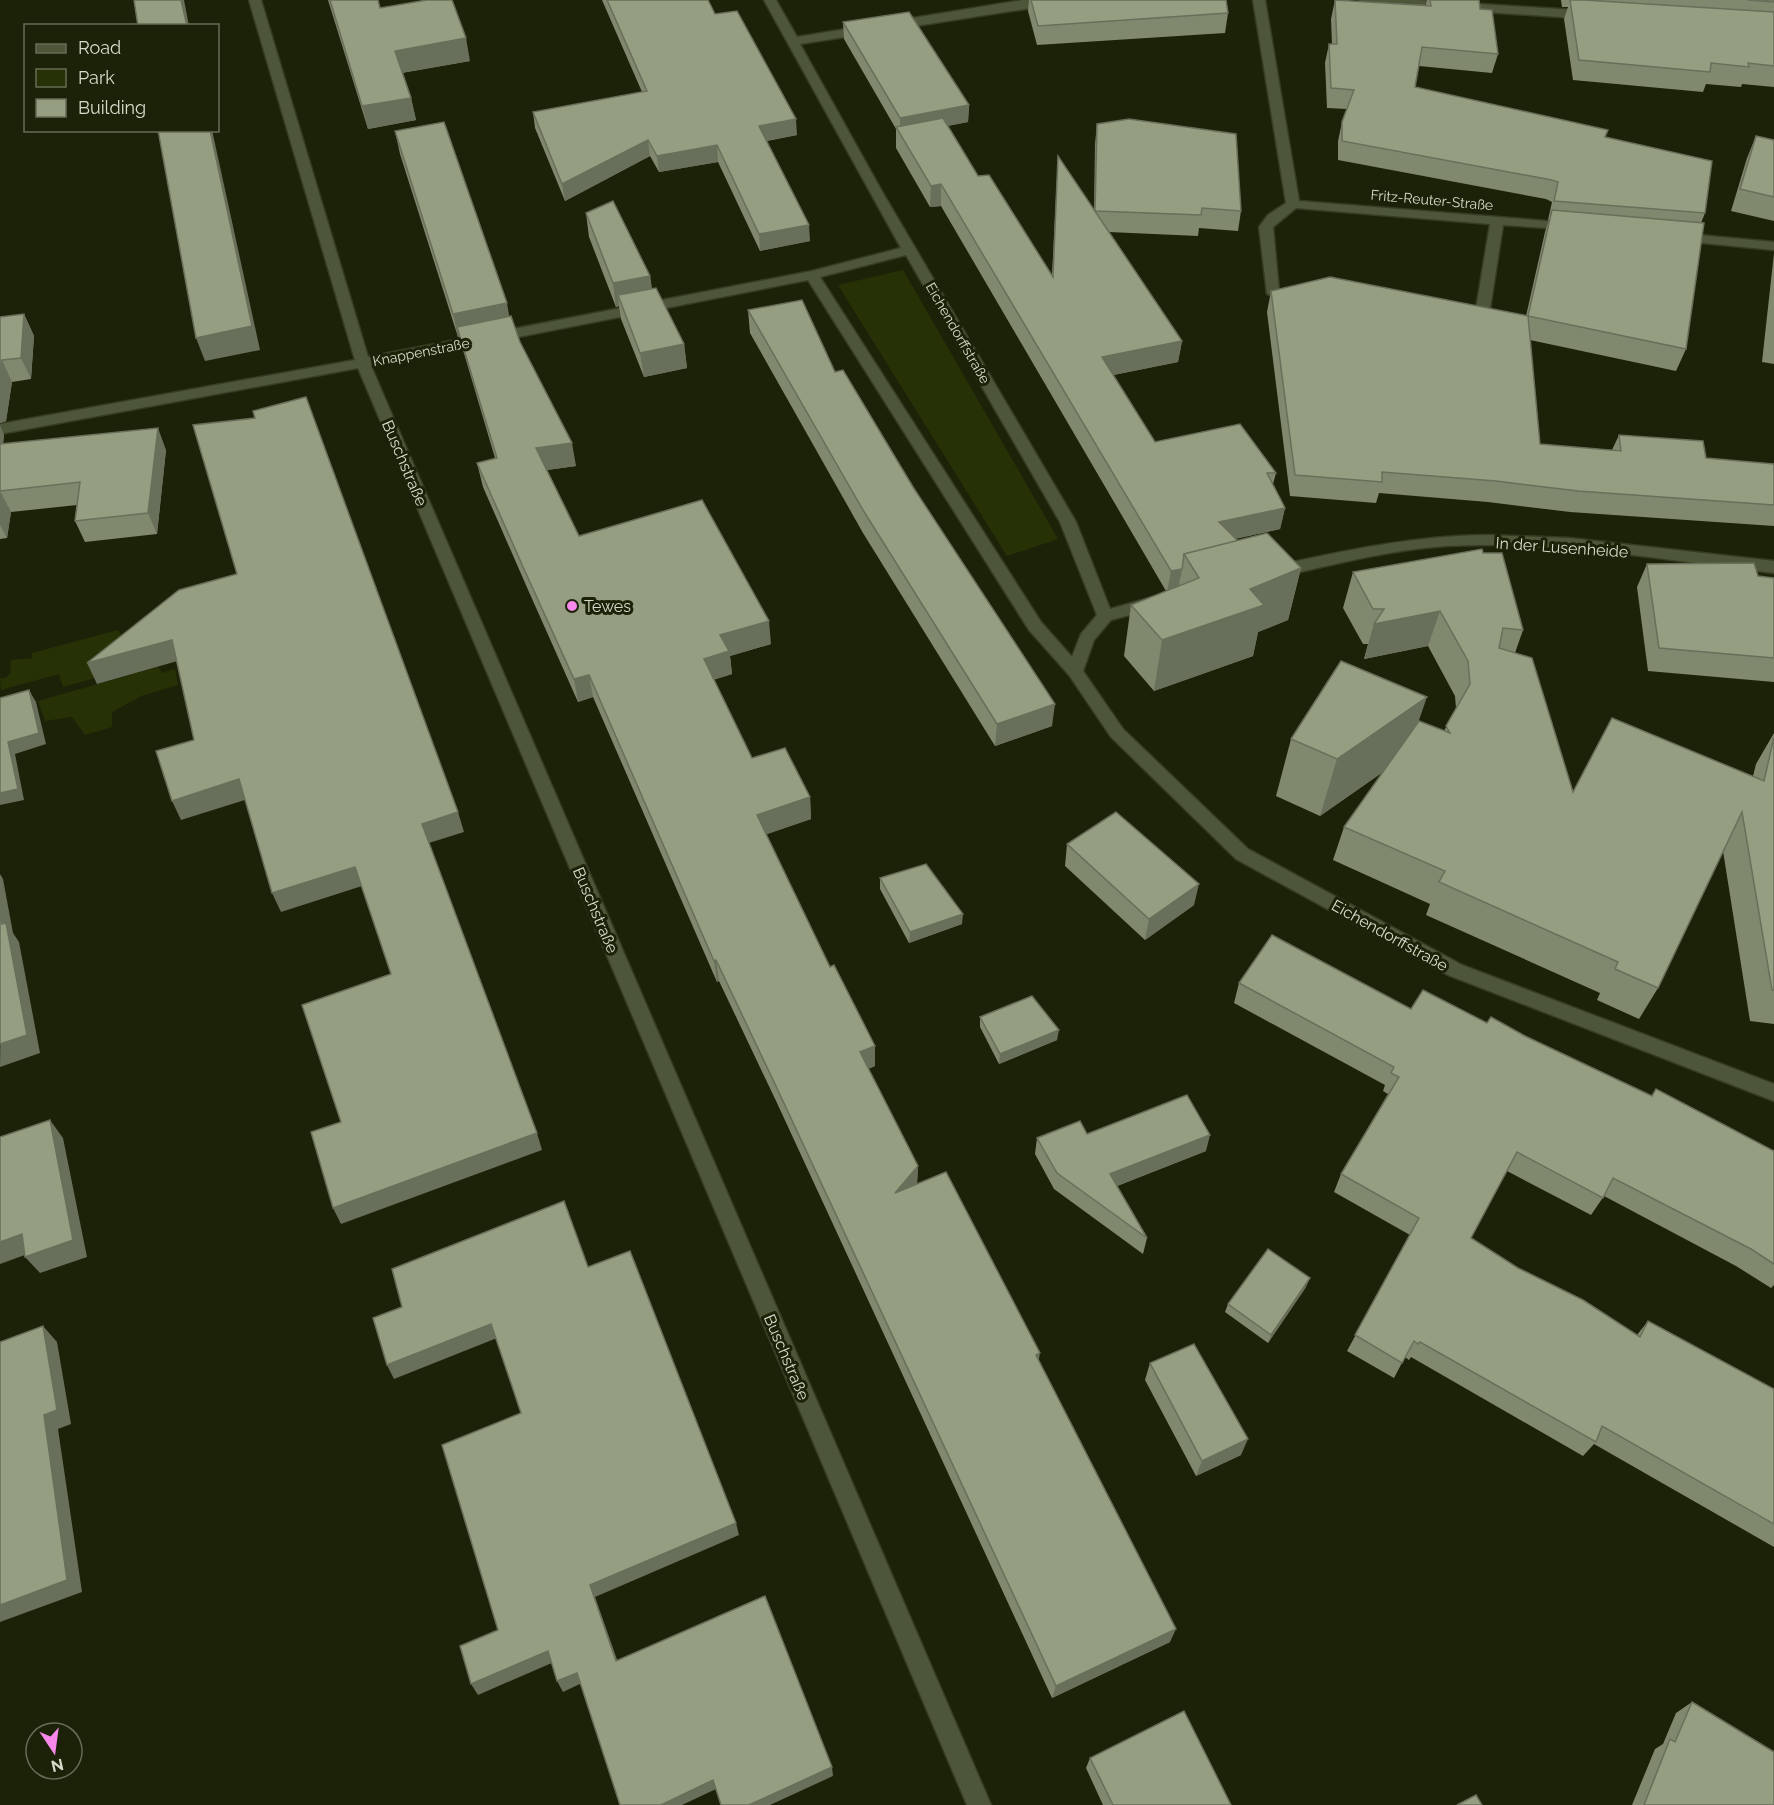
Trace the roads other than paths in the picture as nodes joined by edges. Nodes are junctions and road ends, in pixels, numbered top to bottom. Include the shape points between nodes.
1 (255, 0) edge
2 (770, 0) edge
3 (1057, 0) edge
4 (1259, 0) edge
5 (1365, 0) edge
6 (1599, 15) edge
7 (791, 42) junction
8 (1293, 204) junction
9 (1497, 220) junction
10 (1589, 229) edge
11 (1659, 235) edge
12 (1774, 246) edge
13 (910, 250) junction
14 (812, 275) junction
15 (1272, 291) edge
16 (1483, 309) edge
17 (363, 363) junction
18 (0, 429) edge
19 (1774, 567) edge
20 (1256, 576) edge
21 (1163, 600) edge
22 (1105, 616) junction
23 (1076, 671) junction
24 (1774, 1093) edge
25 (979, 1805) edge

1 - 17 street, Buschstraße
2 - 7 street, Eichendorffstraße
3 - 7 street
4 - 8 street
5 - 6 street
7 - 13 street, Eichendorffstraße
8 - 9 street, Fritz-Reuter-Straße
8 - 15 street via 1266,227
9 - 10 street, Fritz-Reuter-Straße
9 - 16 street
11 - 12 street
13 - 14 street, Knappenstraße
13 - 22 street, Eichendorffstraße via 1068,522
14 - 17 street, Knappenstraße
14 - 23 street, Eichendorffstraße via 1035,626
17 - 18 street, Knappenstraße
17 - 25 street, Buschstraße
19 - 20 street, In der Lusenheide via 1524,541 1446,541 1372,549
21 - 22 street
22 - 23 street via 1087,638
23 - 24 street, Eichendorffstraße via 1117,733 1242,854 1455,970

